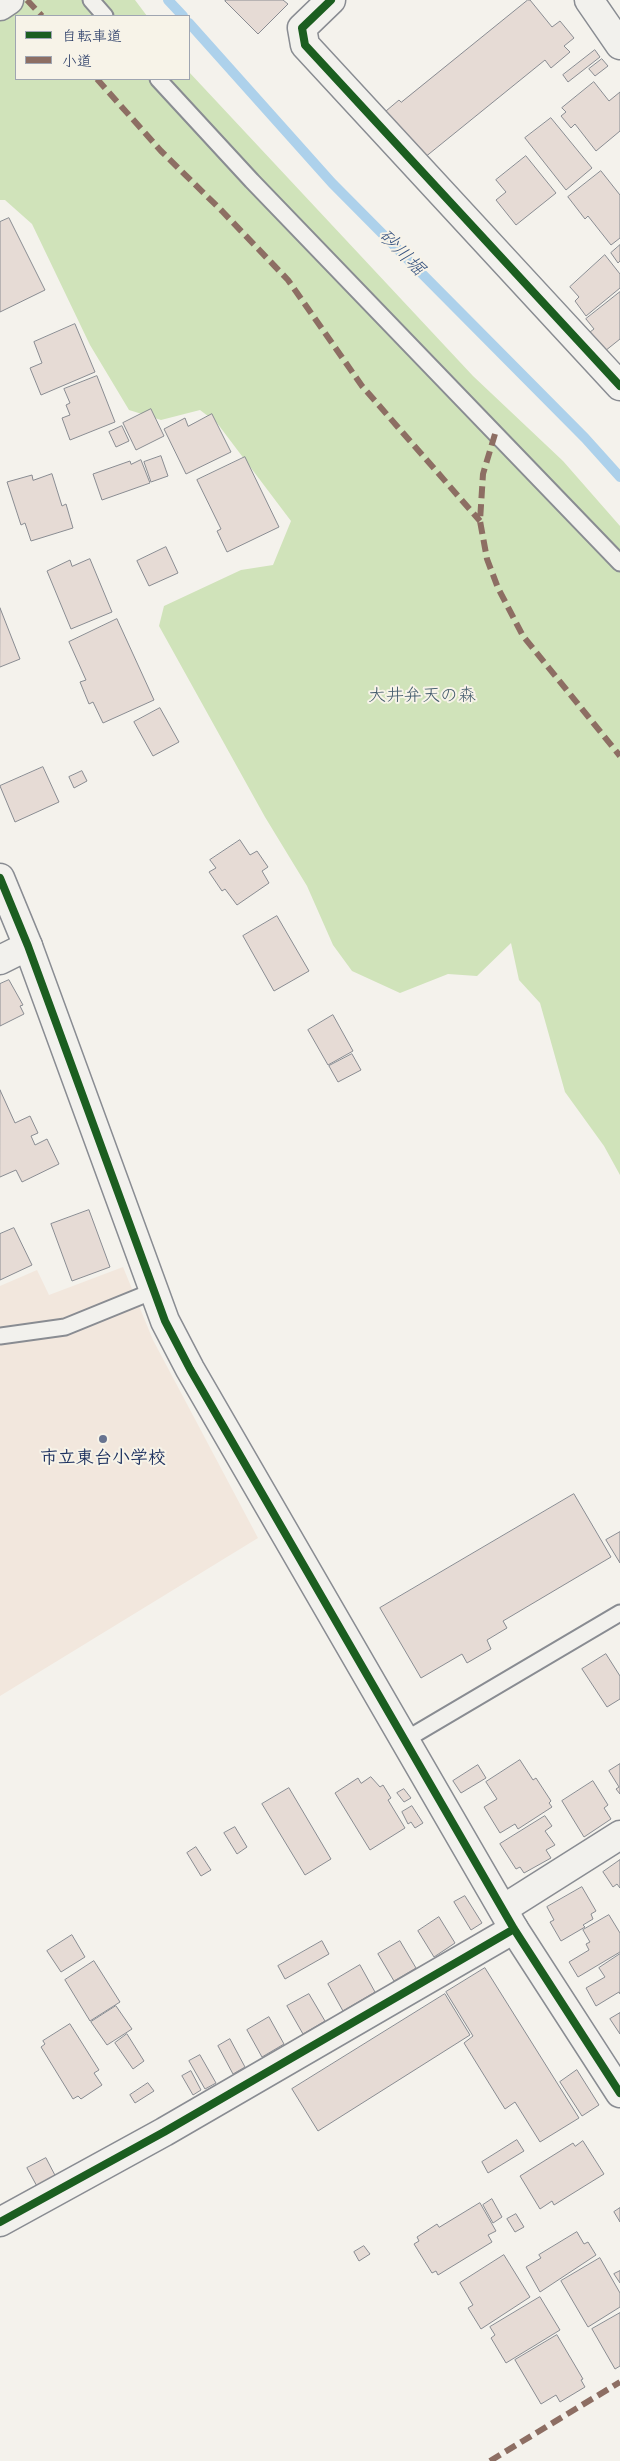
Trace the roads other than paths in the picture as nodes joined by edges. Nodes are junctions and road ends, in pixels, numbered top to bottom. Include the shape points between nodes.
1 (9, 0) edge
2 (91, 0) edge
3 (331, 0) edge
4 (588, 0) edge
5 (0, 6) edge
6 (104, 15) edge
7 (620, 44) edge
8 (159, 80) edge
9 (620, 386) edge
10 (619, 560) edge
11 (0, 878) edge
12 (28, 946) junction
13 (0, 960) edge
14 (156, 1290) junction
15 (0, 1336) edge
16 (620, 1613) edge
17 (405, 1740) junction
18 (620, 1835) edge
19 (508, 1919) junction
20 (620, 2093) edge
21 (0, 2222) edge

1 - 5 street
2 - 6 lane
3 - 9 street via 302,28 305,45
4 - 7 street
8 - 10 lane via 252,181
11 - 12 street
12 - 13 street
12 - 14 street
14 - 15 lane via 65,1327
14 - 17 street via 166,1320 190,1369
16 - 17 lane
17 - 19 street
18 - 19 street
19 - 20 street
19 - 21 street via 164,2132

